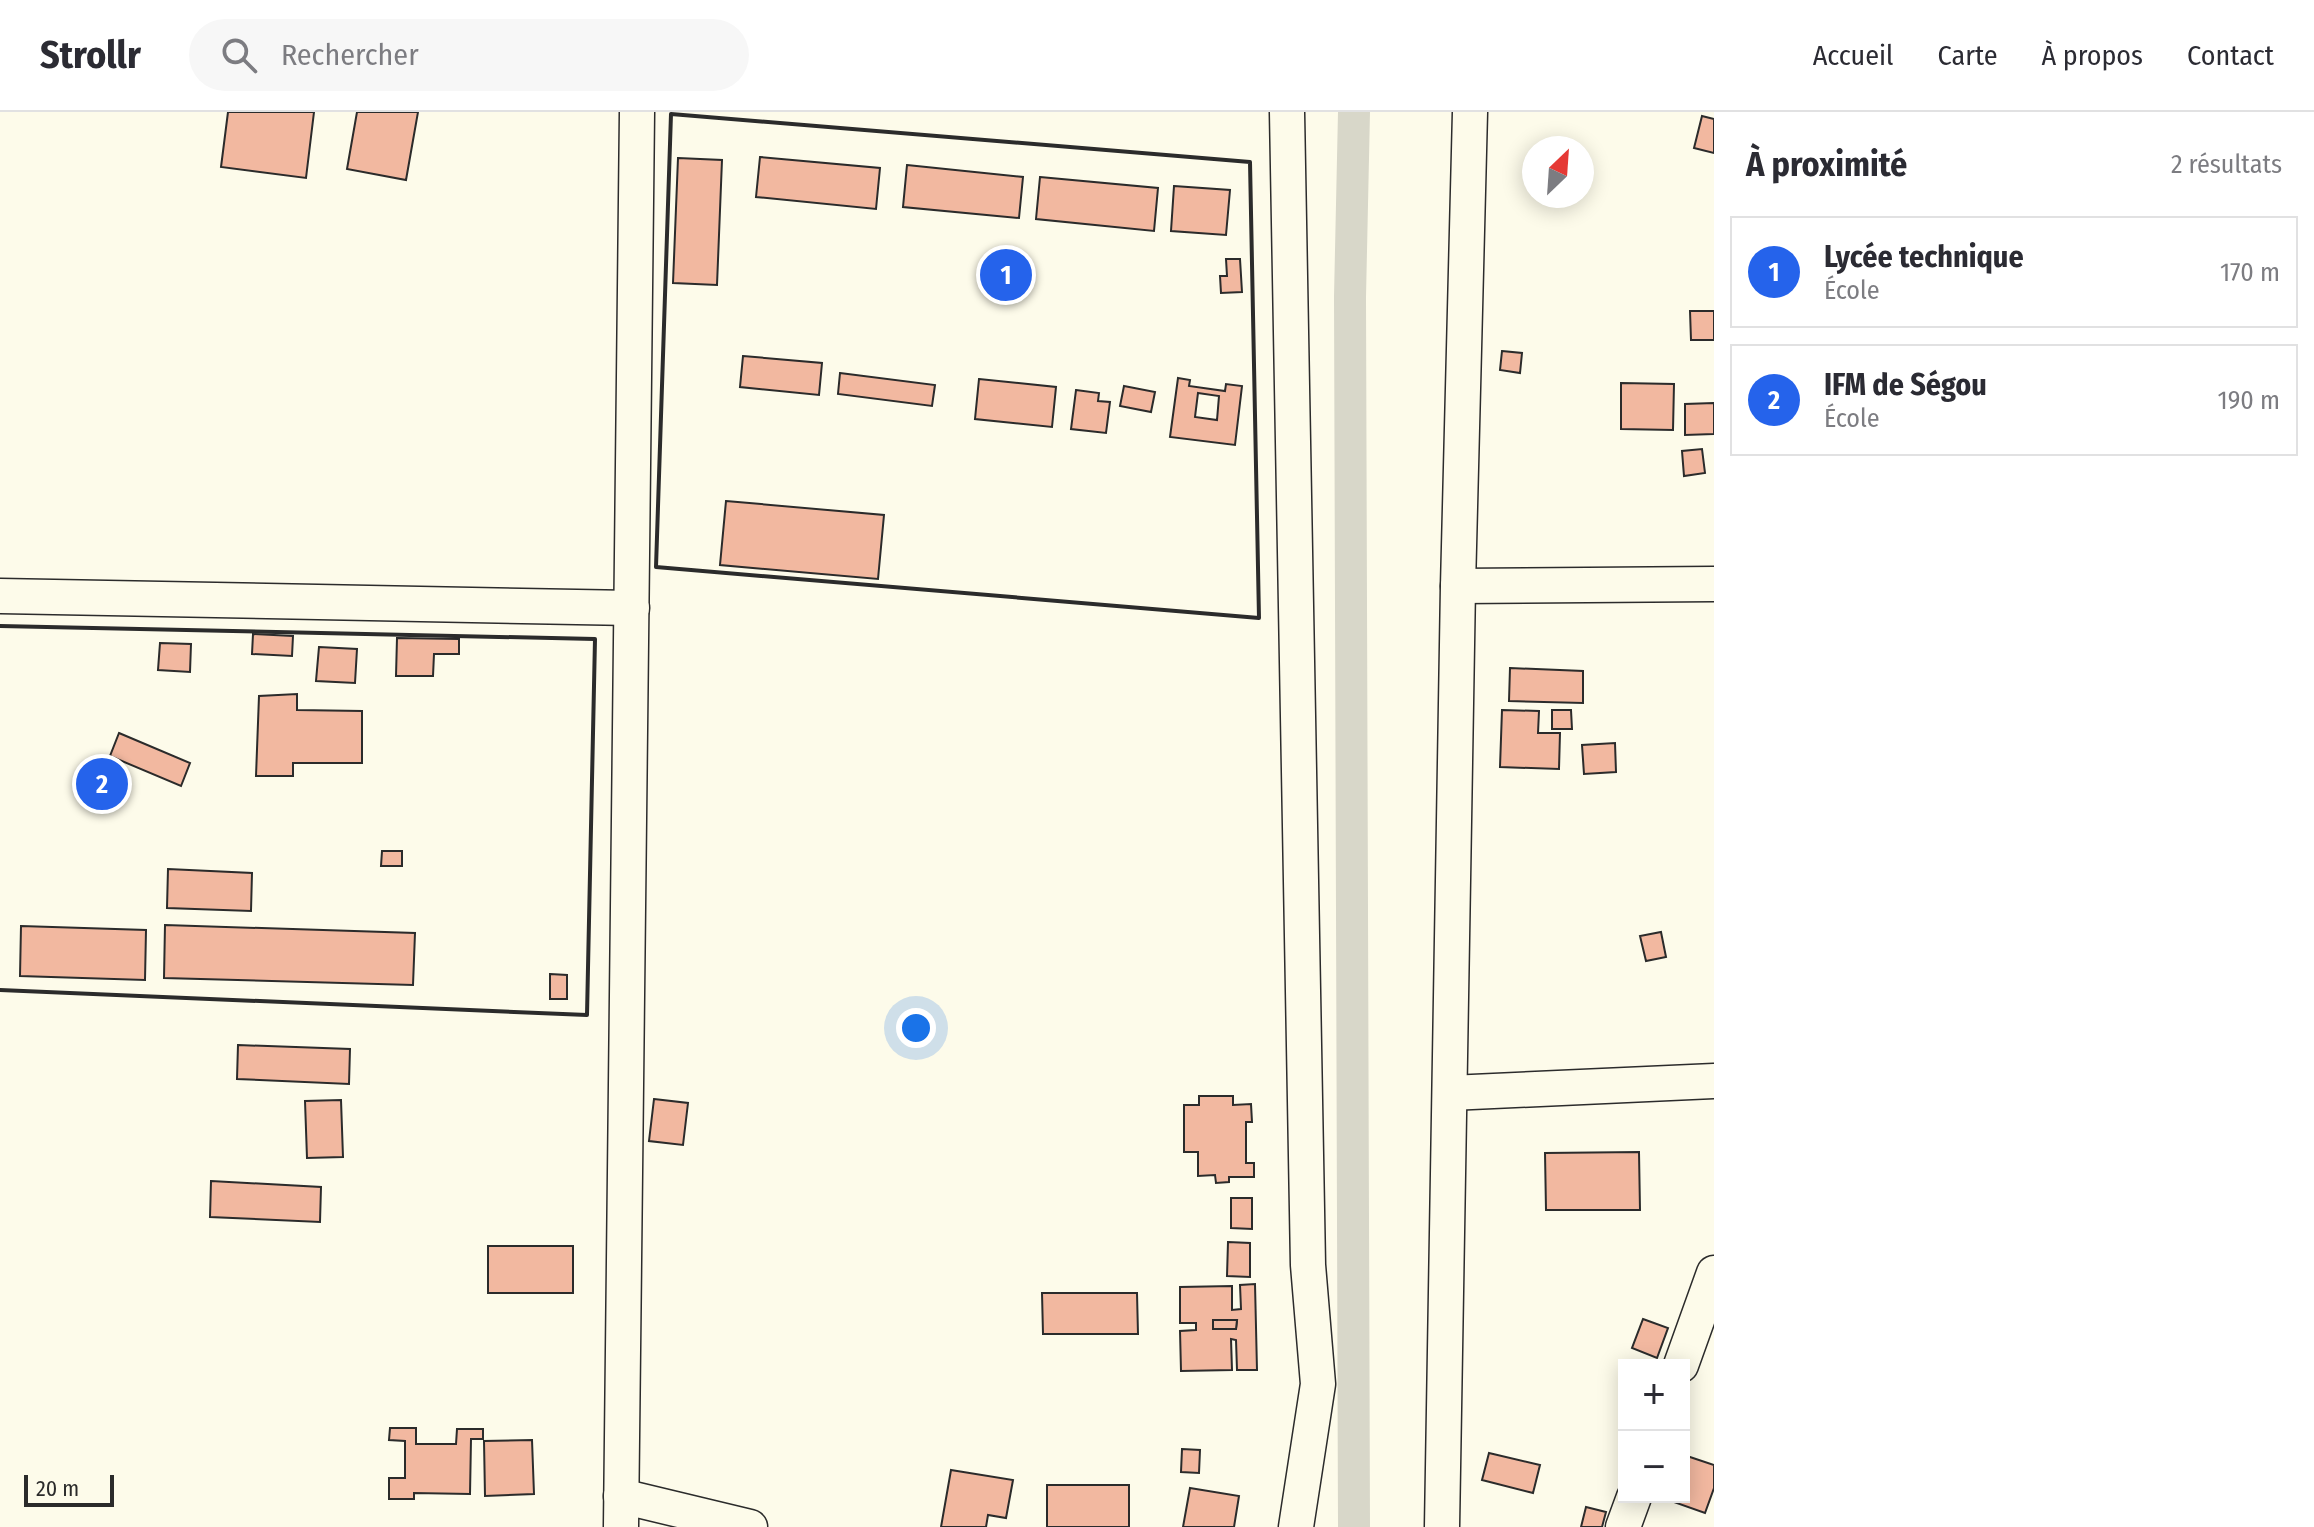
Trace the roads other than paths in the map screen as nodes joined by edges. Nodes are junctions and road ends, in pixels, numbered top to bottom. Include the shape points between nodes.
1 (637, 112) edge
2 (1287, 112) edge
3 (1470, 112) edge
4 (1714, 584) edge
5 (1458, 586) junction
6 (0, 596) edge
7 (632, 608) junction
8 (1714, 1081) edge
9 (1450, 1093) junction
10 (1714, 1273) edge
11 (1708, 1308) edge
12 (1684, 1359) edge
13 (1632, 1503) edge
14 (621, 1511) edge
15 (750, 1527) edge
16 (1296, 1527) edge
17 (1442, 1527) edge
18 (1623, 1527) edge

1 - 7 street
2 - 16 street via 1308,1249 1318,1384
3 - 5 street
4 - 5 street
5 - 9 street
6 - 7 street
7 - 14 street
8 - 9 street
9 - 17 street
10 - 11 street
11 - 12 street
13 - 18 street
14 - 15 street

